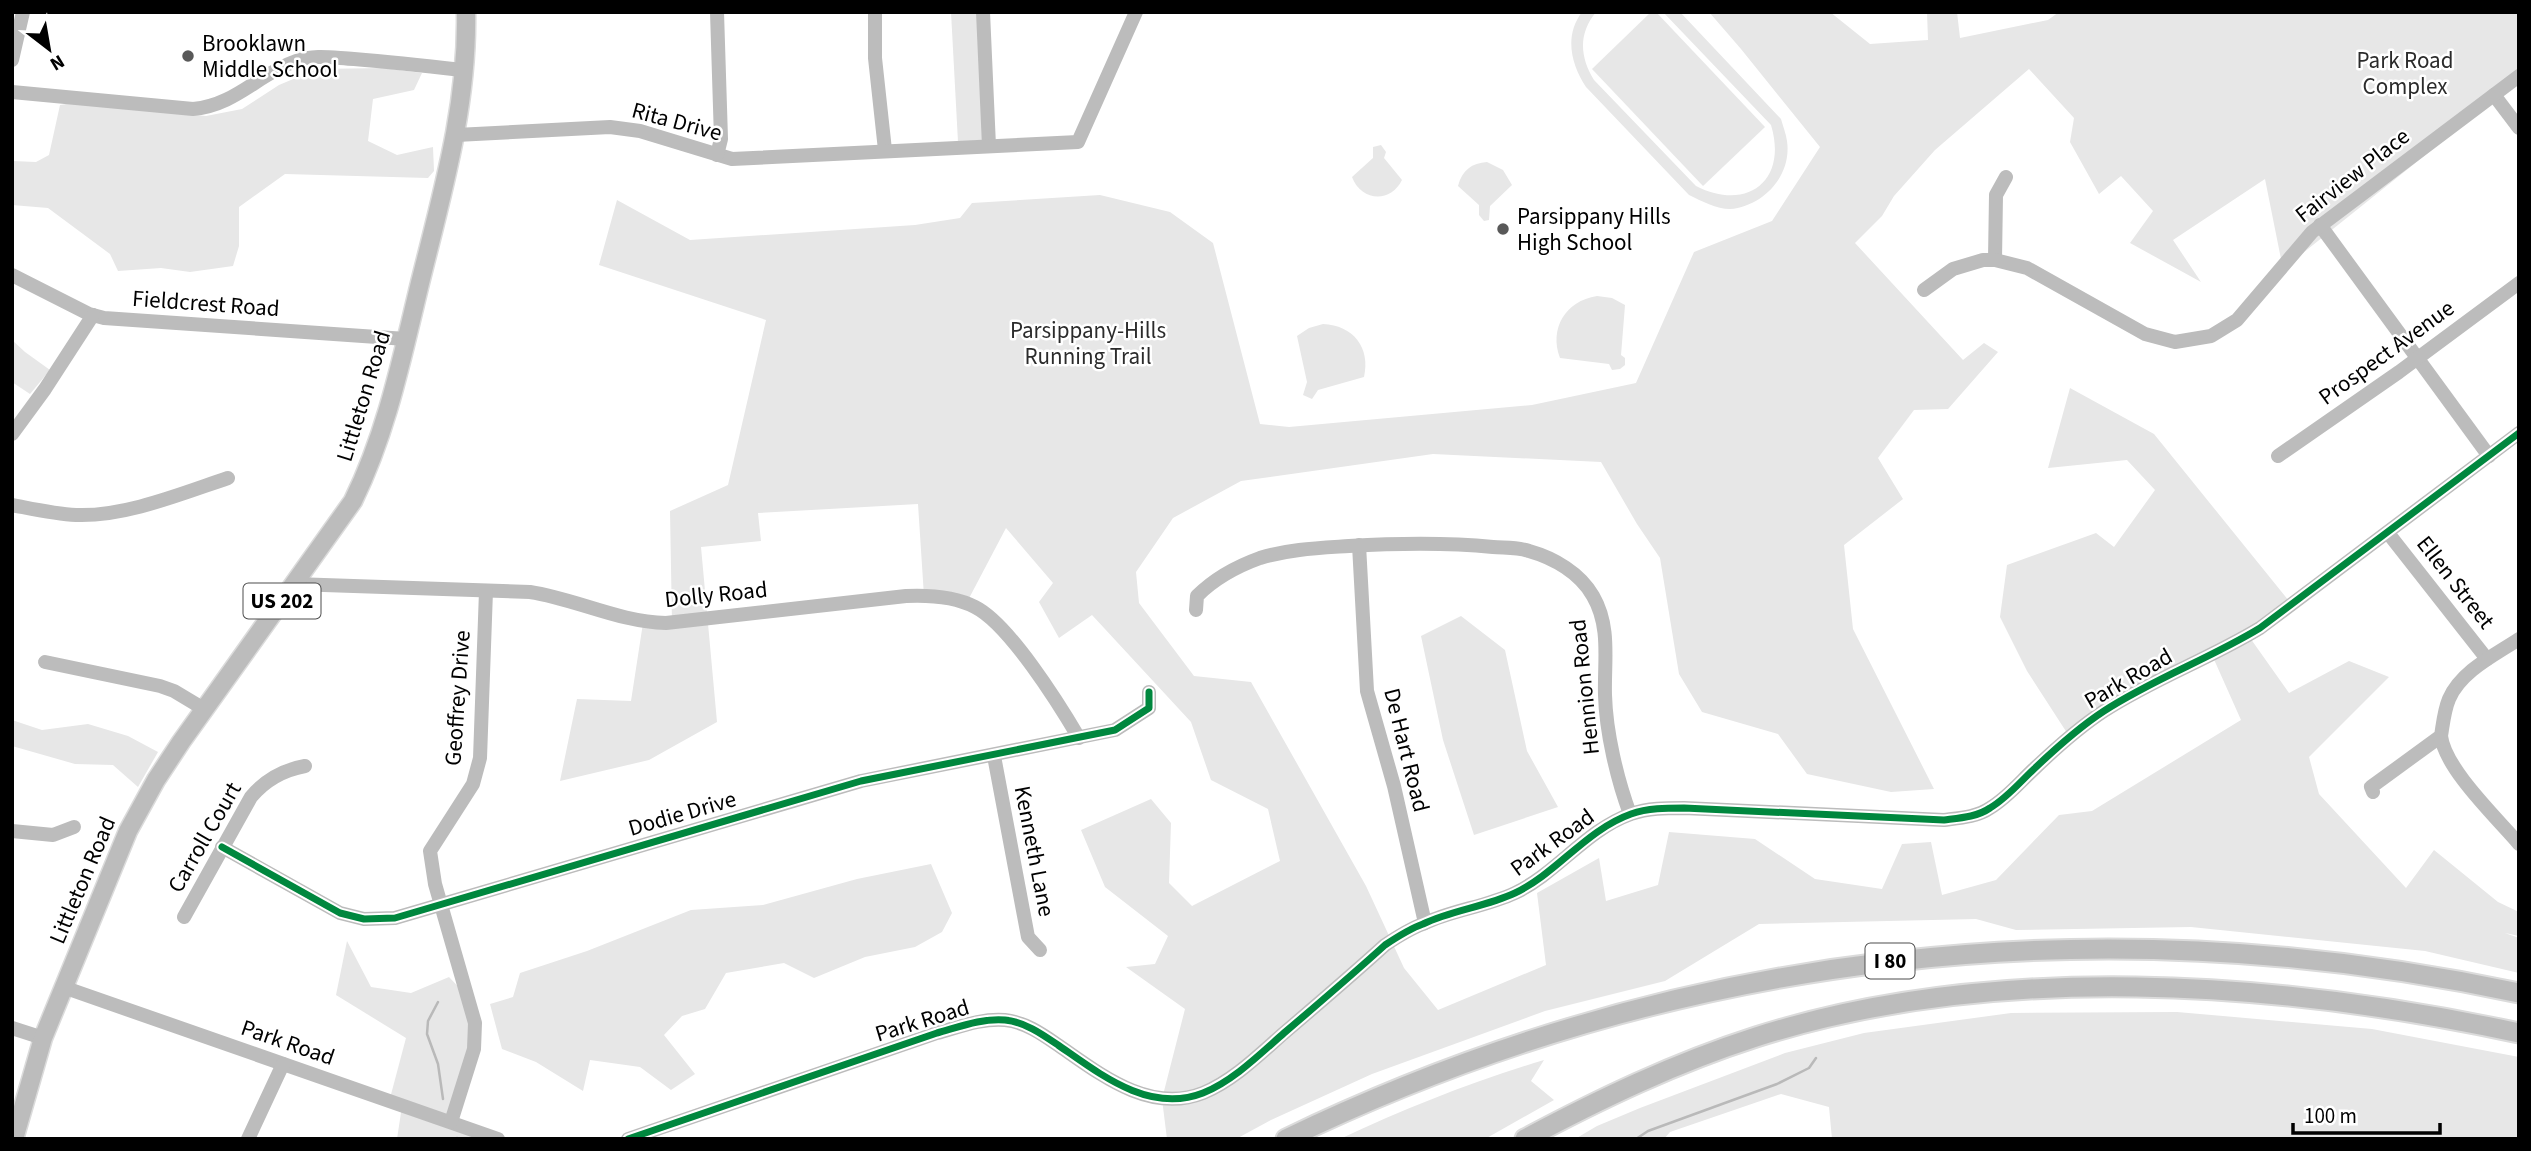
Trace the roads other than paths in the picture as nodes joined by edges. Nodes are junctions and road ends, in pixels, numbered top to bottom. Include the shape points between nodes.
1 (23, 12) edge
2 (466, 12) edge
3 (717, 12) edge
4 (875, 12) edge
5 (983, 12) edge
6 (1136, 12) edge
7 (12, 60) edge
8 (463, 70) junction
9 (2519, 76) edge
10 (12, 92) edge
11 (2494, 94) junction
12 (2519, 128) edge
13 (456, 135) junction
14 (989, 146) junction
15 (885, 150) junction
16 (717, 156) junction
17 (2006, 177) dead end
18 (2320, 225) junction
19 (1995, 260) junction
20 (12, 275) edge
21 (2519, 283) edge
22 (1924, 290) dead end
23 (93, 315) junction
24 (406, 339) junction
25 (2417, 359) junction
26 (2519, 433) edge
27 (12, 434) edge
28 (2278, 456) dead end
29 (2489, 456) junction
30 (228, 478) dead end
31 (12, 505) edge
32 (2388, 533) junction
33 (1359, 545) junction
34 (294, 584) junction
35 (486, 591) junction
36 (1196, 610) dead end
37 (2519, 639) edge
38 (2487, 659) junction
39 (45, 662) dead end
40 (1149, 692) dead end
41 (204, 709) junction
42 (2441, 736) junction
43 (1079, 738) junction
44 (994, 756) junction
45 (305, 766) dead end
46 (2373, 792) dead end
47 (1630, 814) junction
48 (74, 827) dead end
49 (12, 831) edge
50 (2519, 844) edge
51 (222, 847) junction
52 (442, 905) junction
53 (184, 917) dead end
54 (1424, 923) junction
55 (1040, 950) dead end
56 (63, 987) junction
57 (2519, 993) edge
58 (12, 1028) edge
59 (2519, 1033) edge
60 (41, 1042) junction
61 (283, 1064) junction
62 (12, 1112) edge
63 (451, 1122) junction
64 (14, 1139) edge
65 (248, 1139) edge
66 (498, 1139) edge
67 (628, 1139) edge
68 (1286, 1139) edge
69 (1525, 1139) edge

1 - 7 street
2 - 8 main road, Littleton Road / US 202
3 - 16 street via 721,139
4 - 15 street
5 - 14 street
6 - 14 street, Rita Drive via 1078,142
8 - 10 street via 308,57 219,104 193,109
8 - 13 main road, Littleton Road / US 202
9 - 11 street, Fairview Place
11 - 12 street
11 - 18 street, Fairview Place
13 - 16 street, Rita Drive via 610,127 640,131
13 - 24 main road, Littleton Road / US 202
14 - 15 street, Rita Drive
15 - 16 street, Rita Drive via 764,159
17 - 19 street via 1996,195
18 - 19 street, Fairview Place via 2238,320 2210,336 2187,341 2145,334 2027,268
18 - 25 street
19 - 22 street, Fairview Place via 1953,269
20 - 23 street, Fieldcrest Road
21 - 25 street, Prospect Avenue
23 - 24 street, Fieldcrest Road via 124,321
23 - 27 street
24 - 34 main road, Littleton Road / US 202 via 367,473 353,501
25 - 28 street, Prospect Avenue
25 - 29 street
26 - 29 street, Park Road
29 - 32 street, Park Road
30 - 31 street via 96,515
32 - 38 street, Ellen Street
32 - 47 street, Park Road via 2260,628 2103,712 1990,809 1944,820 1684,808
33 - 36 street, Hennion Road via 1287,552 1239,566 1197,596
33 - 47 street, Hennion Road via 1447,542 1521,549 1550,560 1583,582 1603,620 1605,697 1619,783
33 - 54 street, De Hart Road via 1367,691 1394,786
34 - 35 street, Dolly Road
34 - 41 main road, Littleton Road / US 202
35 - 43 street, Dolly Road via 549,595 633,620 666,623 906,596 963,602 994,619
35 - 52 street, Geoffrey Drive via 477,772 430,851
37 - 38 street
38 - 42 street via 2454,690
39 - 41 street via 160,685
40 - 43 street, Dodie Drive via 1149,708 1130,722
41 - 56 main road, Littleton Road / US 202 via 128,831
42 - 46 street via 2371,787
42 - 50 street via 2464,780
43 - 44 street, Dodie Drive
44 - 52 street, Dodie Drive via 861,781
44 - 55 street, Kenneth Lane via 1028,937
45 - 51 street, Carroll Court via 261,784
47 - 54 street, Park Road via 1612,822 1518,892
48 - 49 street via 53,835
51 - 52 street, Dodie Drive via 340,912 364,919 395,918
51 - 53 street, Carroll Court
52 - 63 street, Geoffrey Drive via 475,1023 474,1049
54 - 67 street, Park Road via 1385,946 1241,1069 1191,1097 1140,1094 1102,1076 1027,1026 985,1020
56 - 60 main road, Littleton Road / US 202
56 - 61 street, Park Road
57 - 68 highway, I 80 via 2382,967 2185,949 1992,951 1892,961 1676,999 1537,1037 1372,1099
58 - 60 street
59 - 69 highway, I 80 via 2400,1010 2263,994 2143,988 1978,993 1859,1011 1757,1037 1687,1061 1587,1105
60 - 62 main road, Littleton Road / US 202
60 - 64 main road, Littleton Road / US 202
61 - 63 street, Park Road
61 - 65 street
63 - 66 street, Park Road

